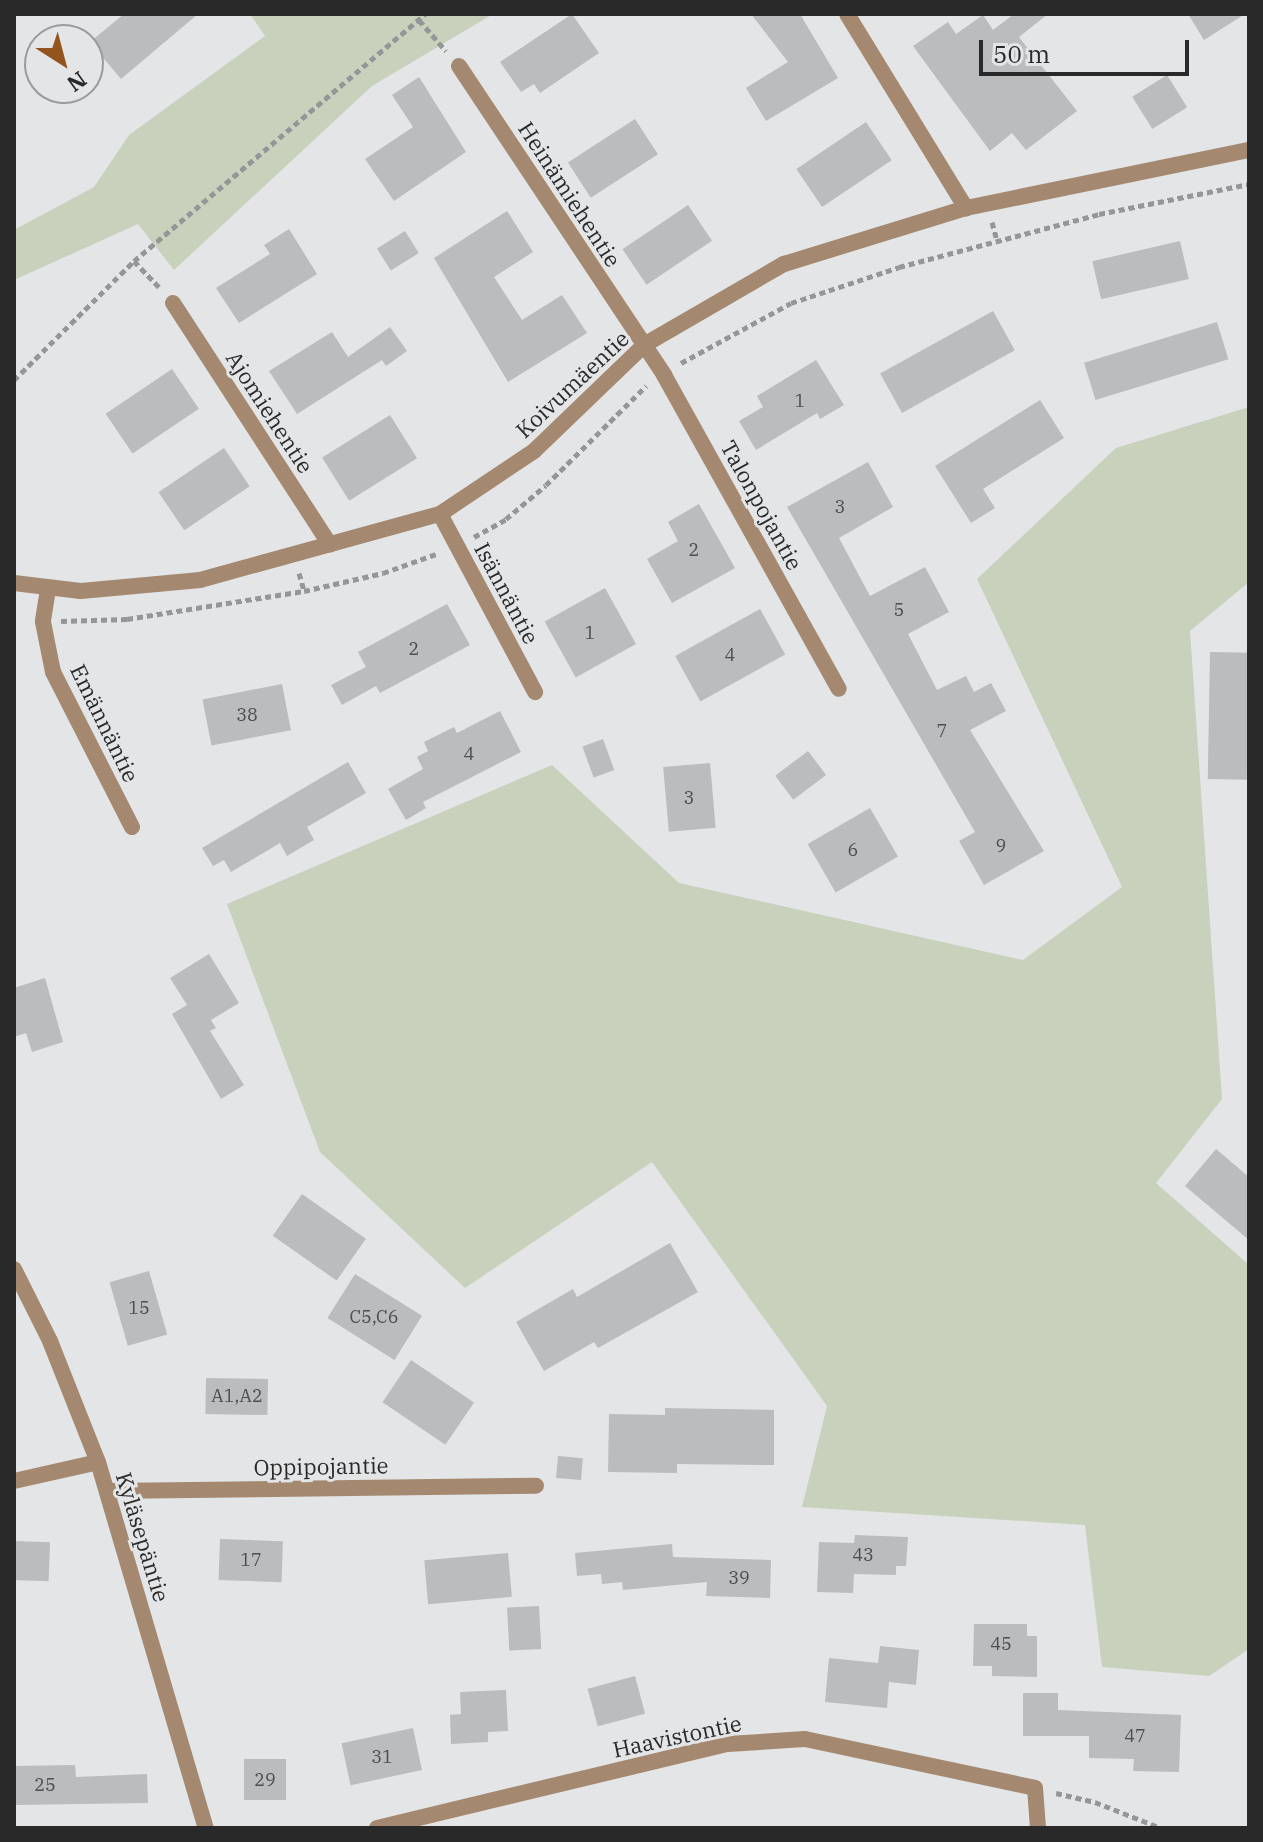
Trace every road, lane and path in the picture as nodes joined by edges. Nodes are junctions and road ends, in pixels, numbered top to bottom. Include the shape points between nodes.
1 (425, 14) edge
2 (847, 14) edge
3 (419, 20) junction
4 (459, 66) joint
5 (1249, 150) edge
6 (1249, 184) edge
7 (966, 208) junction
8 (134, 261) junction
9 (173, 303) joint
10 (644, 345) junction
11 (664, 375) junction
12 (14, 380) edge
13 (440, 514) junction
14 (330, 545) junction
15 (457, 546) junction
16 (14, 583) edge
17 (48, 589) junction
18 (43, 622) junction
19 (839, 689) dead end
20 (535, 692) dead end
21 (132, 827) dead end
22 (14, 1269) edge
23 (98, 1462) junction
24 (14, 1481) edge
25 (536, 1486) dead end
26 (107, 1491) junction
27 (1035, 1788) junction
28 (206, 1828) edge
29 (377, 1828) edge
30 (1038, 1828) edge
31 (1161, 1828) edge

1 - 3 path
2 - 7 street via 937,153
3 - 4 path
3 - 8 path
4 - 10 street, Heinämiehentie
5 - 7 street, Koivumäentie
6 - 11 path via 1099,214 899,267 791,303
7 - 10 street, Koivumäentie via 784,264
8 - 9 path
8 - 12 path
9 - 14 street, Ajomiehentie
10 - 11 street, Talonpojantie
10 - 13 street, Koivumäentie via 534,451
11 - 15 path via 506,519
11 - 19 street, Talonpojantie
13 - 14 street, Koivumäentie
13 - 15 street, Isännäntie
14 - 17 street, Koivumäentie via 200,580
15 - 18 path via 383,573 304,591 127,619
15 - 20 street, Isännäntie
16 - 17 street, Koivumäentie
17 - 18 street, Emännäntie
18 - 21 street, Emännäntie via 53,672
22 - 23 street, Kyläsepäntie via 50,1341
23 - 24 street
23 - 26 street, Kyläsepäntie
25 - 26 street, Oppipojantie
26 - 28 street, Kyläsepäntie
27 - 29 street, Haavistontie via 805,1739 728,1744
27 - 30 street
27 - 31 path via 1095,1802

